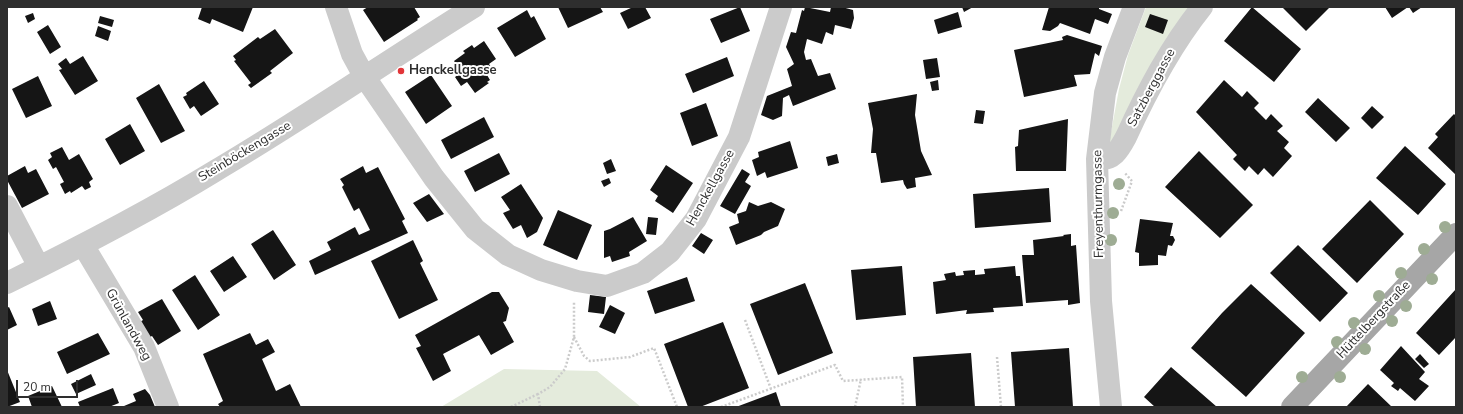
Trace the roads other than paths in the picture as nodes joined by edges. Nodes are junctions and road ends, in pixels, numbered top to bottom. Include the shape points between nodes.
1 (336, 7) edge
2 (474, 7) edge
3 (781, 7) edge
4 (1134, 7) edge
5 (1202, 7) edge
6 (364, 76) junction
7 (1096, 159) junction
8 (7, 206) edge
9 (1456, 234) edge
10 (83, 245) junction
11 (39, 267) junction
12 (7, 283) edge
13 (168, 407) edge
14 (1111, 407) edge
15 (1292, 407) edge

1 - 6 street, Henckellgasse via 352,54
2 - 6 street, Steinböckengasse
3 - 6 street, Henckellgasse via 739,137 696,219 670,252 643,273 607,286 577,281 541,270 508,255 475,229 434,178
4 - 7 street, Freyenthurmgasse via 1115,57 1105,93
5 - 7 street, Satzberggasse via 1184,29 1159,69 1120,148 1111,157
6 - 10 street, Steinböckengasse via 214,172
7 - 14 street, Freyenthurmgasse via 1101,301
8 - 11 street
9 - 15 main road, Hüttelbergstraße
10 - 11 street, Steinböckengasse
10 - 13 street, Grünlandweg via 144,347
11 - 12 street, Steinböckengasse

